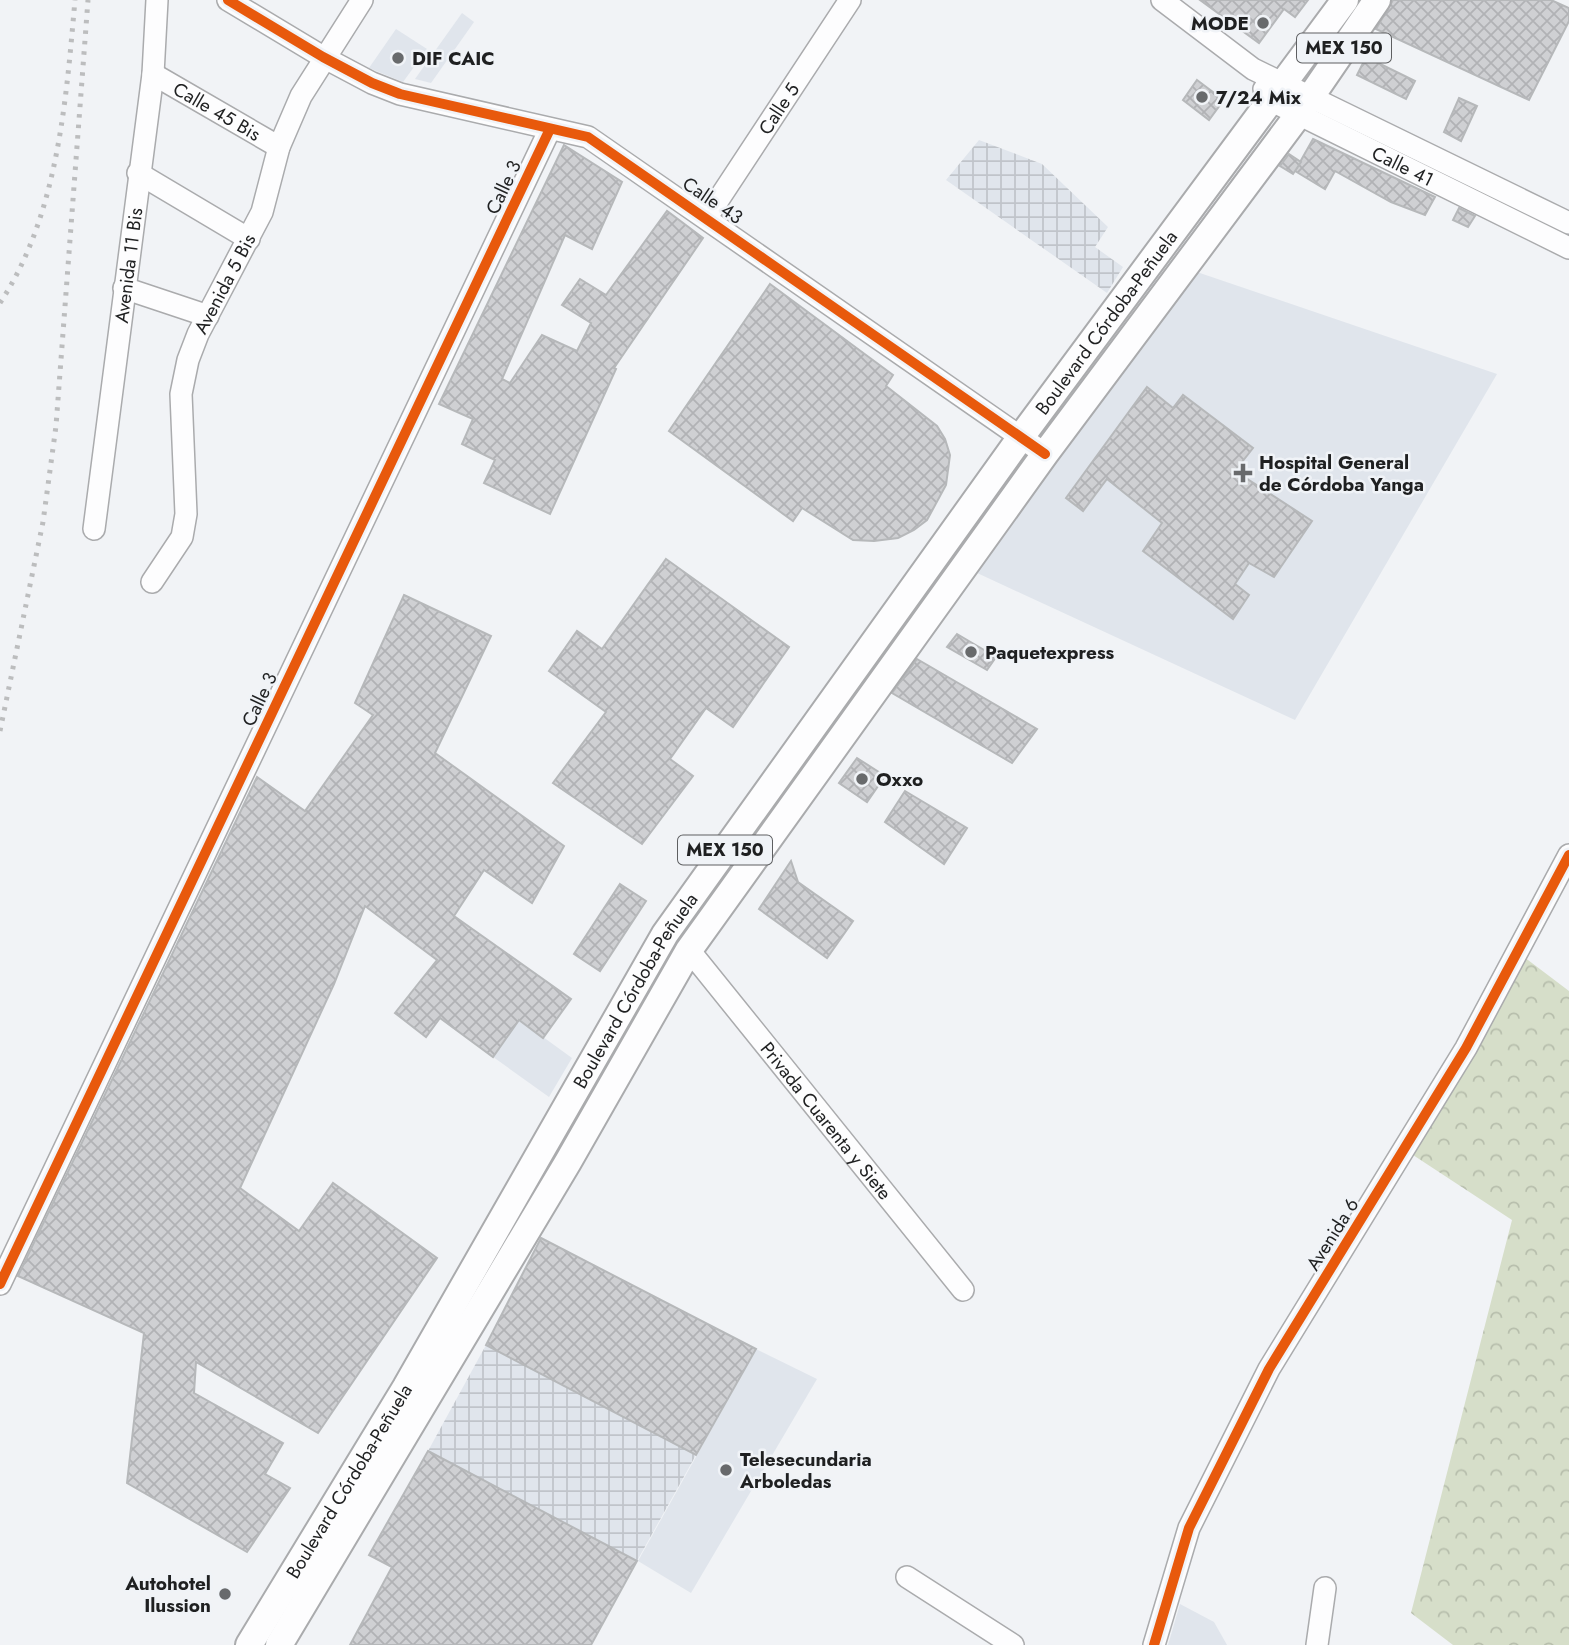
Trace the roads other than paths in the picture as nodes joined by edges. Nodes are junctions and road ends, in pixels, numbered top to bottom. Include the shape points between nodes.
1 (157, 0) edge
2 (228, 0) edge
3 (362, 0) edge
4 (850, 0) edge
5 (1162, 0) edge
6 (1345, 0) edge
7 (1377, 0) edge
8 (323, 57) junction
9 (153, 74) junction
10 (1277, 91) junction
11 (1305, 105) junction
12 (550, 129) junction
13 (279, 147) junction
14 (138, 173) junction
15 (1470, 176) junction
16 (1459, 195) junction
17 (707, 217) junction
18 (1569, 223) edge
19 (249, 239) junction
20 (1569, 248) edge
21 (124, 288) junction
22 (208, 316) junction
23 (1020, 437) junction
24 (1045, 454) junction
25 (94, 529) dead end
26 (152, 582) dead end
27 (1569, 855) edge
28 (665, 934) junction
29 (689, 950) junction
30 (0, 1284) edge
31 (962, 1290) dead end
32 (907, 1577) dead end
33 (1325, 1588) dead end
34 (248, 1645) edge
35 (279, 1645) edge
36 (1013, 1645) edge
37 (1154, 1645) edge
38 (1317, 1645) edge

1 - 9 street, Avenida 11 Bis
2 - 8 street, Calle 43
3 - 8 street, Avenida 5 Bis
4 - 17 street, Calle 5
5 - 10 street
6 - 10 main road, Boulevard Córdoba-Peñuela / MEX 150
7 - 11 main road, Boulevard Córdoba-Peñuela / MEX 150
8 - 12 street, Calle 43 via 400,94
8 - 13 street, Avenida 5 Bis
9 - 13 street, Calle 45 Bis
9 - 14 street, Avenida 11 Bis
10 - 11 street, Calle 41
10 - 23 main road, Boulevard Córdoba-Peñuela / MEX 150
11 - 15 street, Calle 41
11 - 16 street, Calle 41
11 - 24 main road, Boulevard Córdoba-Peñuela / MEX 150
12 - 17 street, Calle 43 via 588,137
12 - 30 street, Calle 3
13 - 19 street, Avenida 5 Bis via 262,212
14 - 19 street
14 - 21 street, Avenida 11 Bis
15 - 16 street
15 - 18 street, Calle 41
16 - 20 street, Calle 41
17 - 23 street, Calle 43
19 - 22 street, Avenida 5 Bis
21 - 22 street
21 - 25 street, Avenida 11 Bis
22 - 26 street, Avenida 5 Bis via 188,360 181,394 186,514 182,537
23 - 24 street, Calle 43
23 - 28 main road, Boulevard Córdoba-Peñuela / MEX 150
24 - 29 main road, Boulevard Córdoba-Peñuela / MEX 150
27 - 37 street, Avenida 6 via 1466,1048 1269,1369 1189,1528
28 - 29 main road
28 - 34 main road, Boulevard Córdoba-Peñuela / MEX 150 via 406,1387
29 - 31 street, Privada Cuarenta y Siete
29 - 35 main road, Boulevard Córdoba-Peñuela / MEX 150 via 568,1162
32 - 36 street
33 - 38 street

